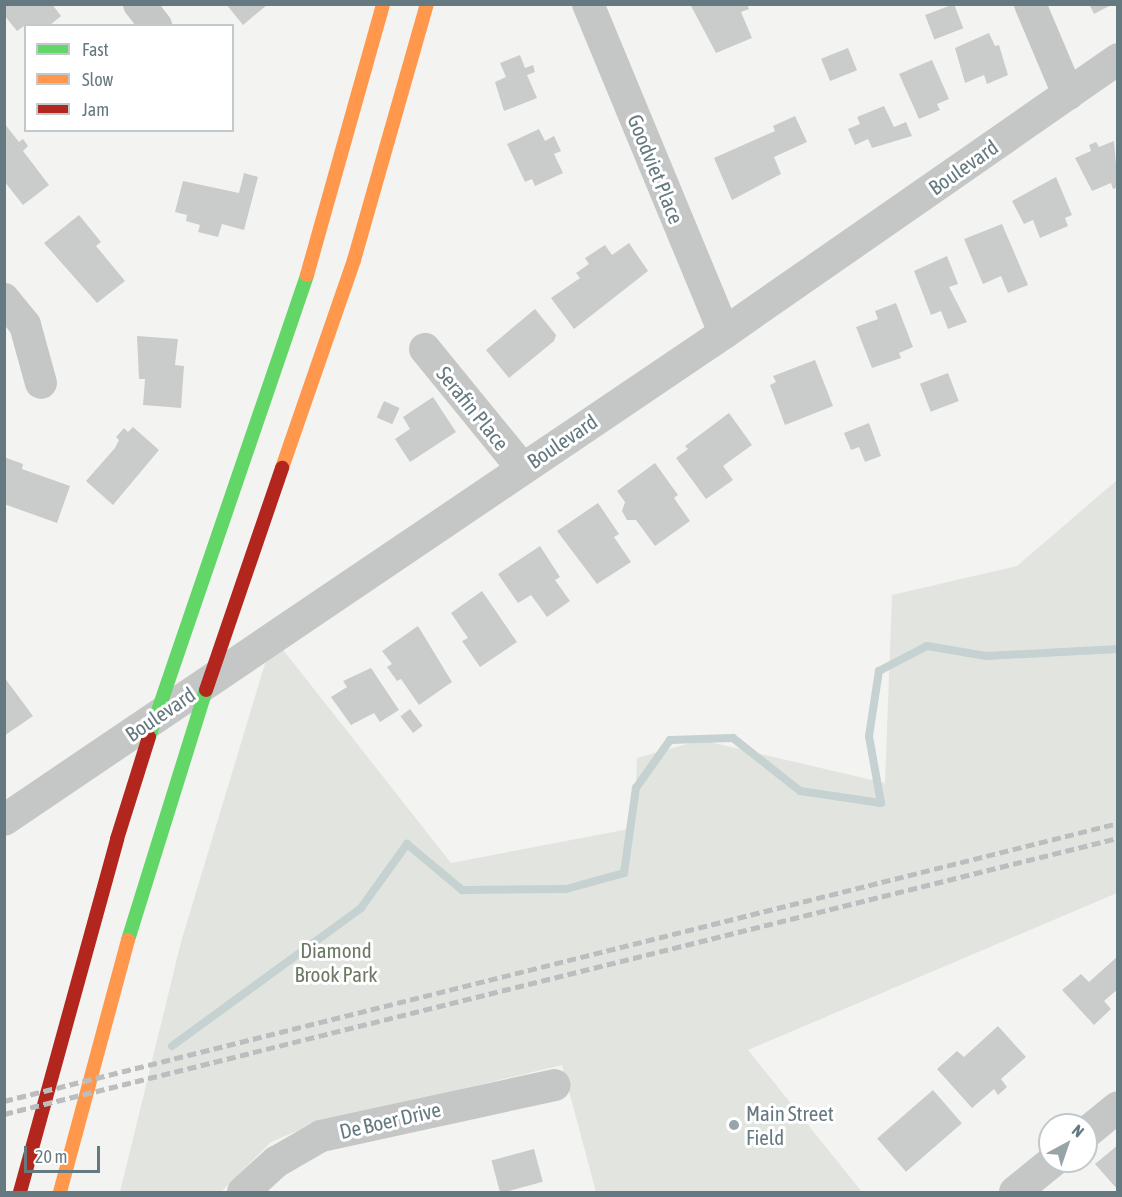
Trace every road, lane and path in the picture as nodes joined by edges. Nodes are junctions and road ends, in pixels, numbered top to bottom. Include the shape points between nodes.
1 (140, 4) edge
2 (383, 4) edge
3 (427, 4) edge
4 (588, 4) edge
5 (1030, 4) edge
6 (155, 24) edge
7 (1118, 59) edge
8 (1068, 94) junction
9 (4, 299) edge
10 (724, 333) junction
11 (425, 349) dead end
12 (41, 383) dead end
13 (522, 468) junction
14 (4, 820) edge
15 (554, 1085) dead end
16 (1118, 1107) edge
17 (1098, 1123) edge
18 (1038, 1173) edge
19 (20, 1192) edge
20 (60, 1192) edge
21 (243, 1192) edge
22 (1015, 1192) edge

1 - 6 street
2 - 19 highway via 316,247 194,604 95,913
3 - 20 highway via 350,273 154,851
4 - 10 street, Goodviet Place
5 - 8 street
7 - 8 street, Boulevard
8 - 10 street, Boulevard
9 - 12 street via 25,325
10 - 13 street, Boulevard
11 - 13 street, Serafin Place
13 - 14 street, Boulevard
15 - 21 street, De Boer Drive via 321,1136 276,1162
16 - 17 street
18 - 22 street

